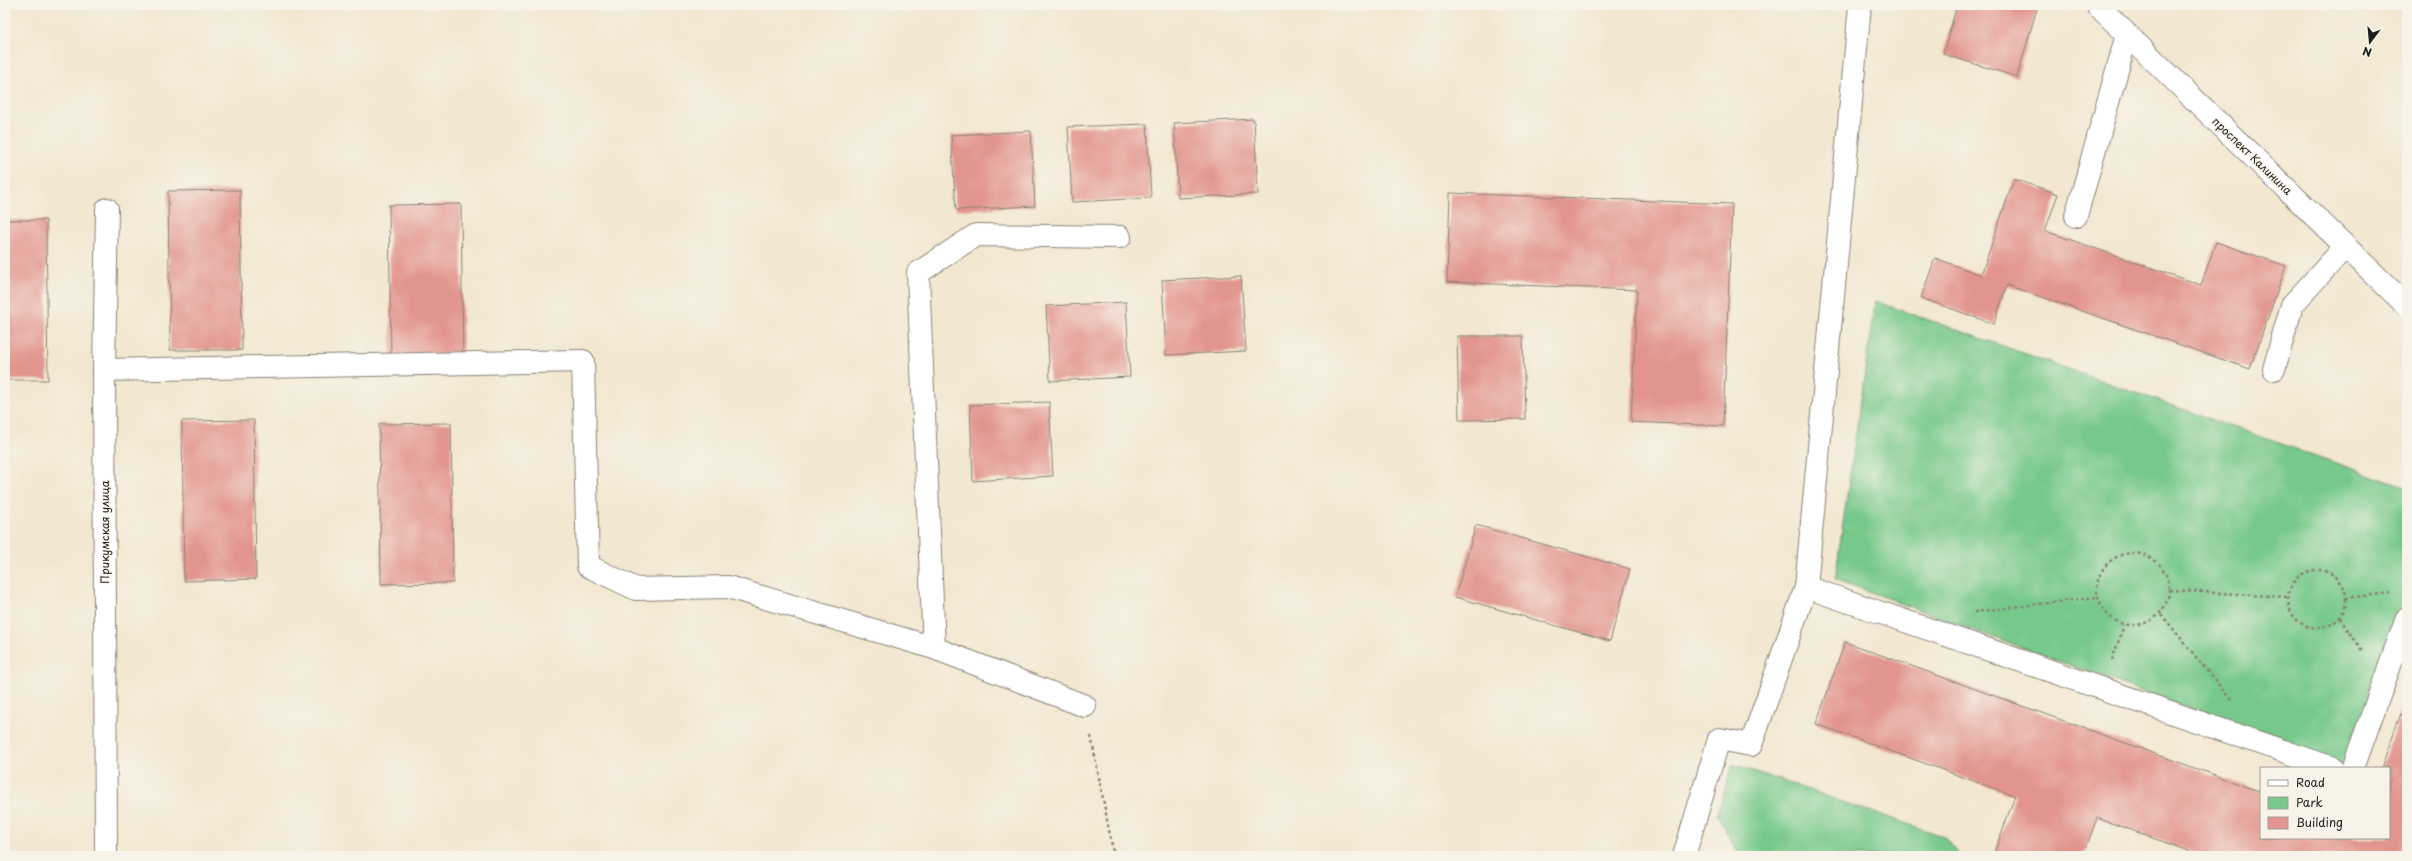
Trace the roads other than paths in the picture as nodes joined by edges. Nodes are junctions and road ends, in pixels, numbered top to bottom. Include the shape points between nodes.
1 (1860, 5) edge
2 (2097, 5) edge
3 (2127, 35) junction
4 (107, 209) dead end
5 (2076, 216) dead end
6 (1120, 237) dead end
7 (2346, 246) junction
8 (2407, 306) edge
9 (2274, 369) dead end
10 (104, 370) junction
11 (1806, 587) junction
12 (2407, 618) edge
13 (934, 648) junction
14 (1085, 706) road end
15 (2330, 767) edge
16 (2353, 767) edge
17 (106, 856) edge
18 (1684, 856) edge

1 - 11 street
2 - 3 street, проспект Калинина
3 - 5 street
3 - 7 street, проспект Калинина
4 - 10 street, Прикумская улица
6 - 13 street via 976,236 918,273
7 - 8 street, проспект Калинина
7 - 9 street via 2292,305
10 - 13 street via 583,362 588,566 636,588 728,586
10 - 17 street, Прикумская улица
11 - 15 street
11 - 18 street via 1750,745 1719,739
12 - 16 street
13 - 14 street

